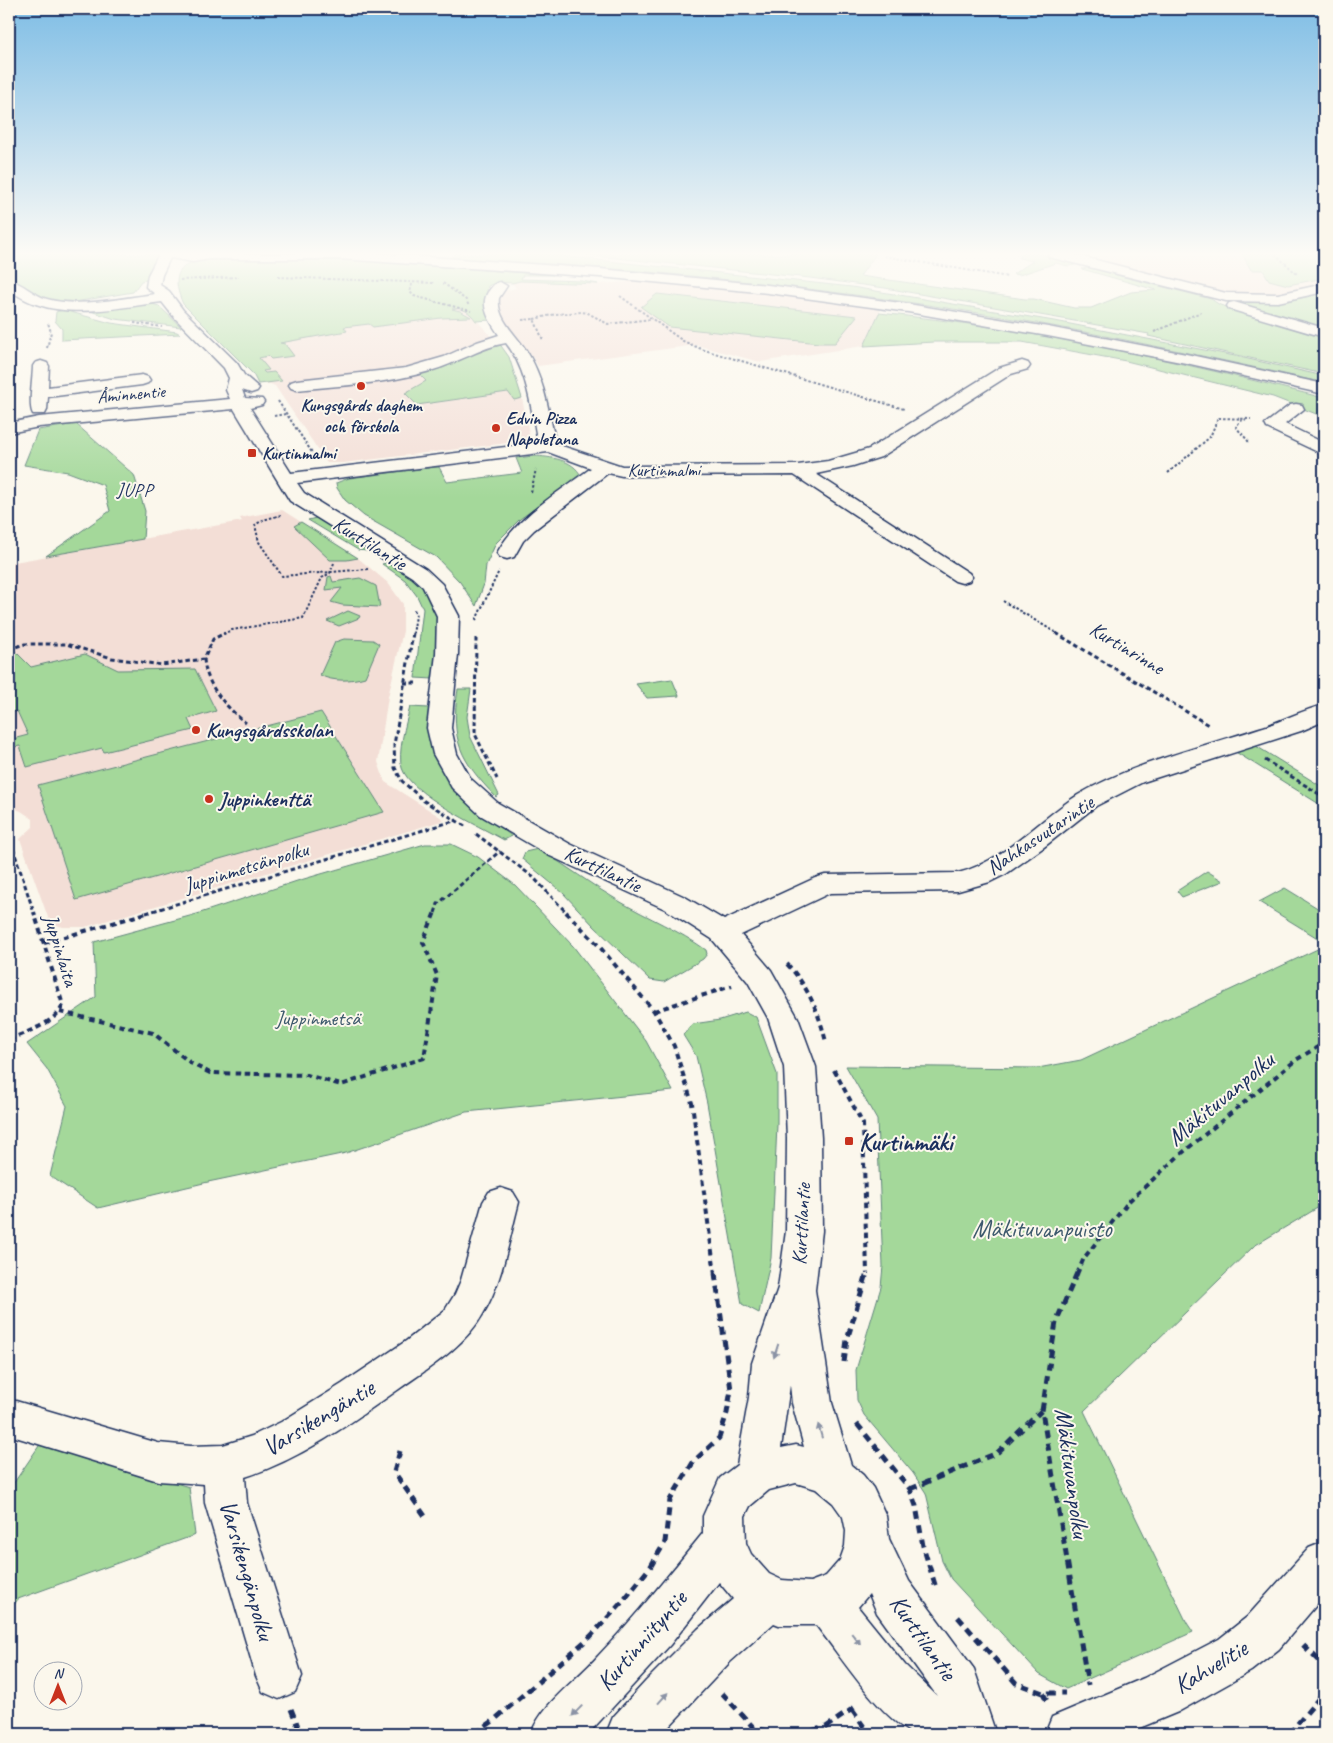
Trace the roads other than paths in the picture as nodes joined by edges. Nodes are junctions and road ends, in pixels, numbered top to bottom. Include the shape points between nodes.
1 (195, 335) edge
2 (507, 335) edge
3 (1070, 335) edge
4 (509, 338) junction
5 (41, 366) road end
6 (1022, 366) dead end
7 (237, 378) junction
8 (142, 380) dead end
9 (297, 385) dead end
10 (1324, 389) edge
11 (39, 392) junction
12 (254, 395) junction
13 (240, 404) junction
14 (1296, 409) dead end
15 (268, 416) dead end
16 (39, 422) junction
17 (9, 428) edge
18 (548, 447) junction
19 (1324, 450) edge
20 (295, 458) dead end
21 (603, 468) junction
22 (798, 470) junction
23 (306, 476) junction
24 (285, 479) junction
25 (317, 508) junction
26 (507, 553) road end
27 (962, 577) dead end
28 (1324, 712) edge
29 (722, 932) junction
30 (501, 1202) dead end
31 (797, 1288) junction
32 (9, 1417) edge
33 (223, 1464) junction
34 (756, 1473) junction
35 (834, 1478) junction
36 (723, 1542) junction
37 (868, 1543) junction
38 (1324, 1563) edge
39 (770, 1598) junction
40 (825, 1601) junction
41 (279, 1676) dead end
42 (555, 1734) edge
43 (630, 1734) edge
44 (959, 1734) edge
45 (972, 1734) edge
46 (1069, 1734) edge

1 - 7 street via 231,366
2 - 4 street
3 - 10 street
4 - 9 street via 489,342 440,364 406,372
4 - 18 street via 522,353 530,372
5 - 11 street
6 - 22 street, Kurtinmalmi via 1005,371 875,453 844,464
7 - 12 street
7 - 13 street, Kurttilantie via 234,390
8 - 11 street
11 - 16 street
12 - 13 street, Åminnentie
12 - 15 street
13 - 16 street, Åminnentie
13 - 24 street, Kurttilantie
14 - 19 street via 1273,424
16 - 17 street, Åminnentie
18 - 21 street, Kurtinmalmi
18 - 23 street, Kurtinmalmi
20 - 23 street, Kurttilantie
21 - 22 street, Kurtinmalmi via 622,471
21 - 26 street via 535,519 515,538
22 - 27 street
23 - 24 street, Kurtinmalmi
23 - 25 street, Kurttilantie via 317,494
24 - 25 street, Kurttilantie via 297,497
25 - 29 street, Kurttilantie via 419,573 432,584 439,596 448,616 440,728 444,754 461,783 489,809 560,850 675,903
28 - 29 street, Nahkasuutarintie via 1292,726 1134,777 1087,800 1035,841 980,876 958,882 825,884
29 - 31 street, Kurttilantie via 769,991 783,1018 800,1067 804,1230
30 - 33 street, Varsikengäntie via 480,1280 458,1321 420,1353 295,1435 260,1453
31 -> 34 street, Kurttilantie via 772,1362
35 -> 31 street, Kurttilantie via 812,1403
32 - 33 street, Varsikengäntie via 158,1462
33 - 41 street, Varsikengänpolku via 226,1503
34 - 35 street via 775,1466 796,1464
34 - 36 street via 740,1485 728,1502 723,1521
35 - 37 street via 849,1490 860,1507 867,1524
36 - 39 street via 732,1565 748,1584
36 -> 42 street, Kurtinniityntie via 654,1628
37 - 40 street via 856,1578 842,1592
37 - 45 street, Kurttilantie via 893,1597 958,1684
38 - 46 street, Kahvelitie via 1263,1633 1235,1655 1161,1695
39 - 40 street via 788,1604
43 -> 39 street via 694,1663
40 -> 44 street via 890,1681 920,1712

